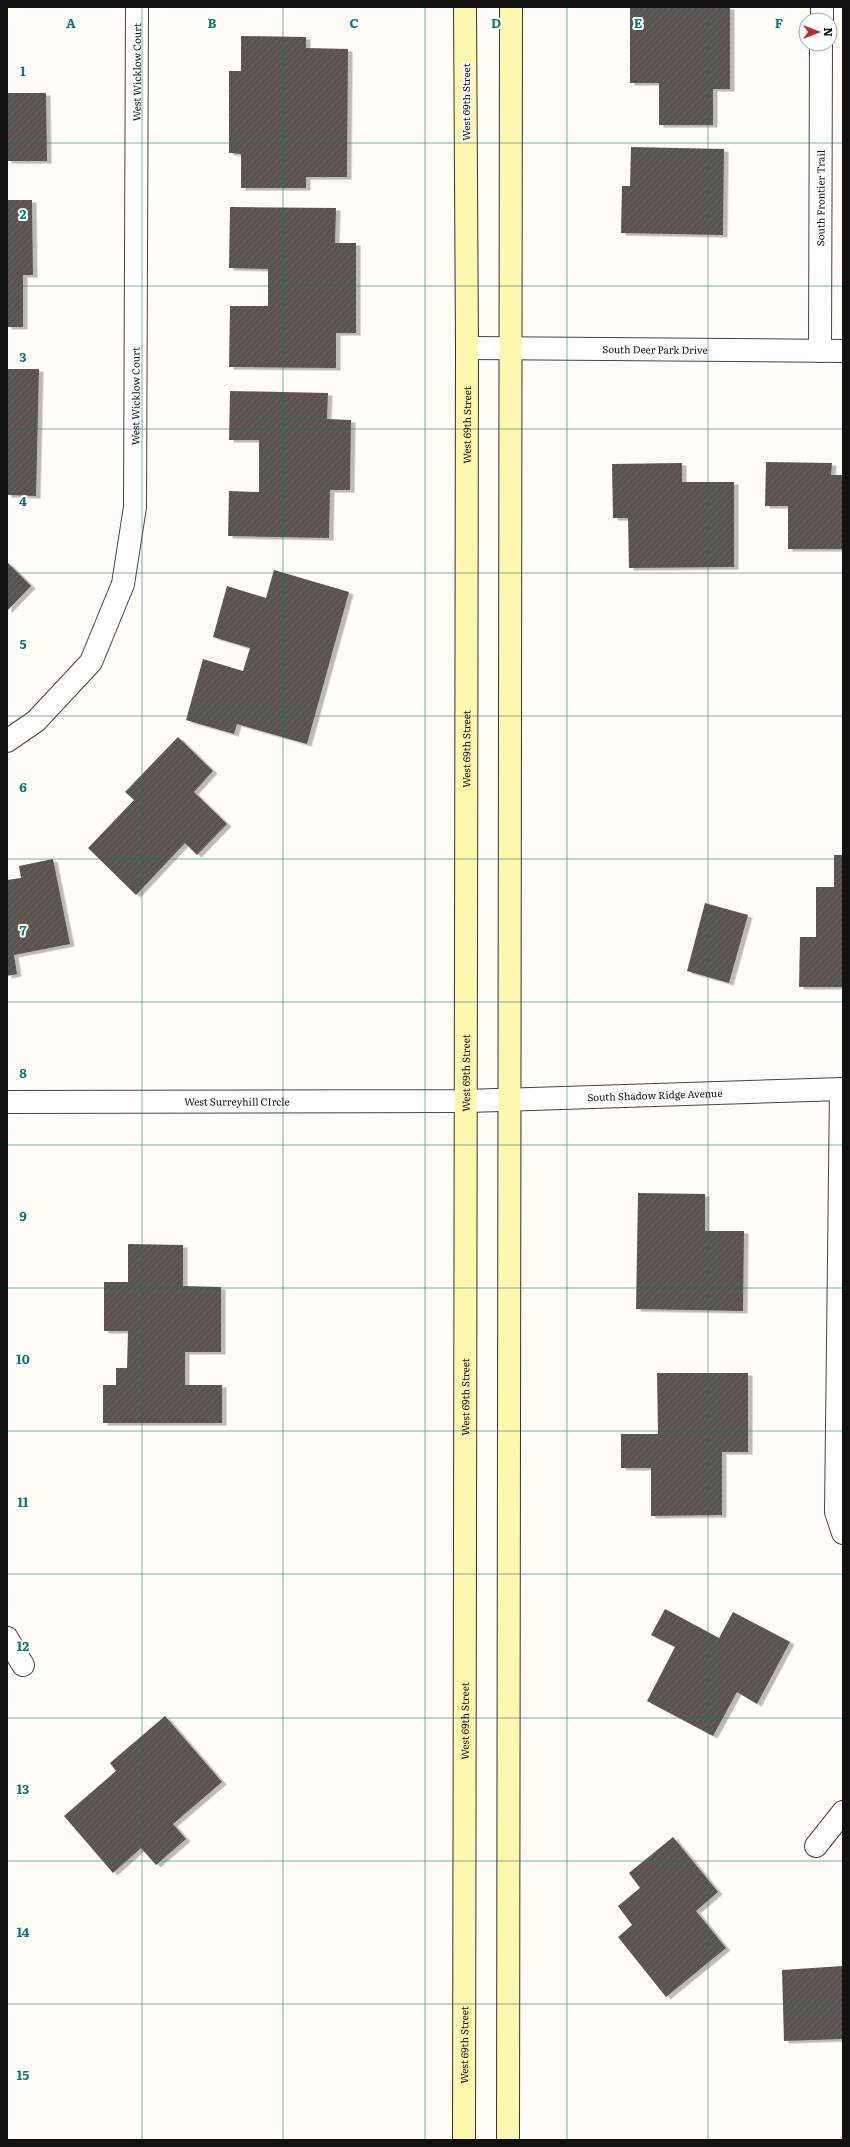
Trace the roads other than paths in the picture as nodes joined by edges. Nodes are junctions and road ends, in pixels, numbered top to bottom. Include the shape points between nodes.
1 (137, 7) edge
2 (465, 7) edge
3 (511, 7) edge
4 (821, 52) edge
5 (467, 348) junction
6 (512, 348) junction
7 (820, 351) junction
8 (843, 351) edge
9 (7, 741) edge
10 (842, 1089) edge
11 (510, 1100) junction
12 (467, 1101) junction
13 (7, 1102) edge
14 (843, 1533) edge
15 (7, 1638) edge
16 (23, 1665) dead end
17 (843, 1812) edge
18 (816, 1846) dead end
19 (464, 2140) edge
20 (508, 2140) edge

1 - 9 street, West Wicklow Court via 135,507 123,584 91,662 36,721
2 - 5 main road, West 69th Street
3 - 6 main road
4 - 7 street, South Frontier Trail
5 - 6 street, South Deer Park Drive
5 - 12 main road, West 69th Street
6 - 7 street, South Deer Park Drive
6 - 11 main road
7 - 8 street, South Deer Park Drive
10 - 11 street, South Shadow Ridge Avenue
10 - 14 street via 836,1512
11 - 12 street, South Shadow Ridge Avenue
11 - 20 main road
12 - 13 street, West Surreyhill CIrcle
12 - 19 main road, West 69th Street
15 - 16 street
17 - 18 street

